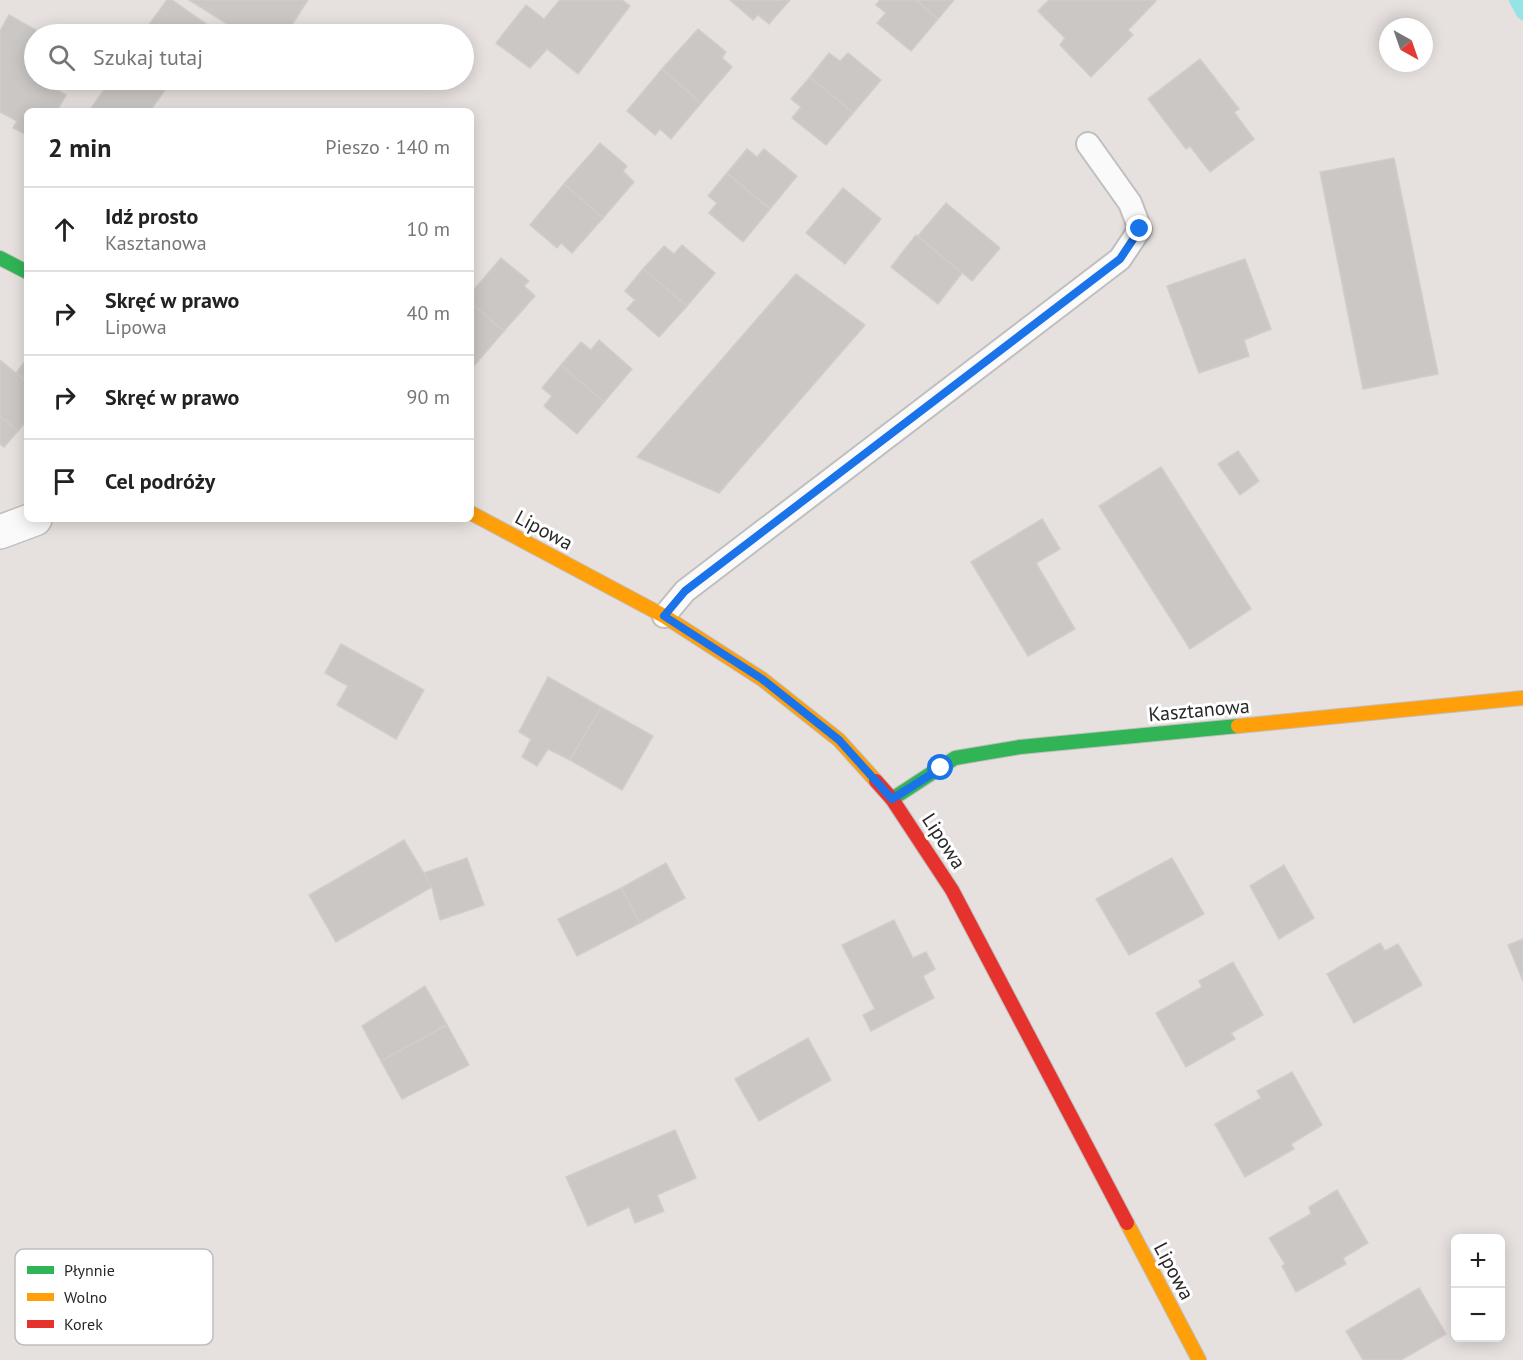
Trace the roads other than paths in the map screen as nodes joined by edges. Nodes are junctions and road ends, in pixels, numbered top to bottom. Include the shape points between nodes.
1 (1088, 144) dead end
2 (0, 258) edge
3 (24, 270) edge
4 (474, 515) edge
5 (27, 522) edge
6 (0, 532) edge
7 (664, 616) junction
8 (1523, 698) edge
9 (892, 799) junction
10 (1199, 1360) edge

1 - 7 lane via 1130,203 1140,229 1120,259 685,591
2 - 3 street
4 - 7 street, Lipowa
5 - 6 street
7 - 9 street, Lipowa via 762,679 839,740
8 - 9 street, Kasztanowa via 1020,747 955,758
9 - 10 street, Lipowa via 952,890

